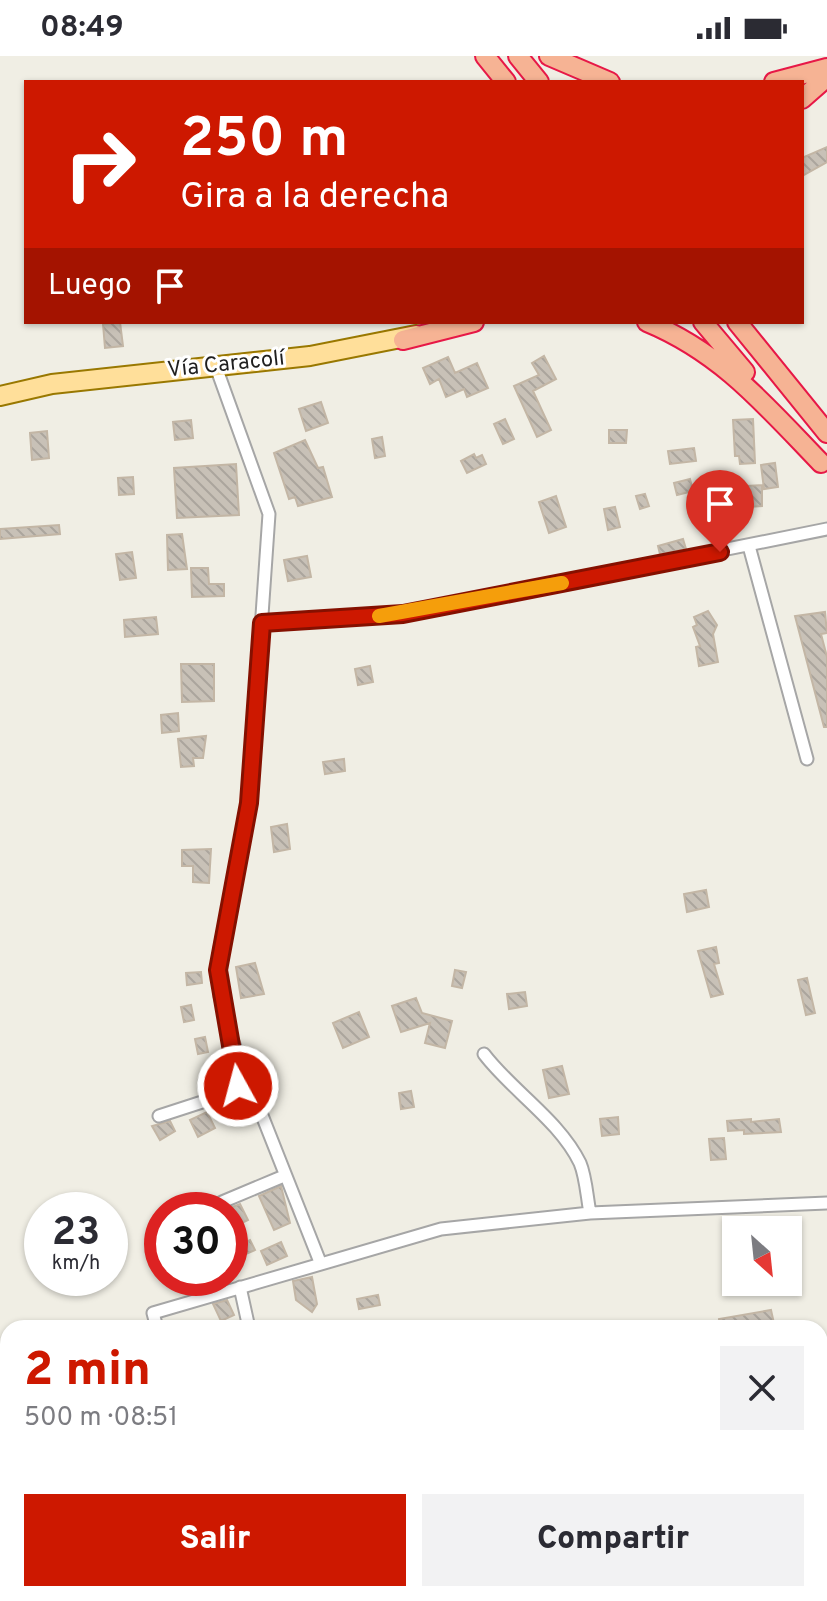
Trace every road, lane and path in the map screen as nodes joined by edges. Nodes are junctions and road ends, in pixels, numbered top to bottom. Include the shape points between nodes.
1 (484, 56) edge
2 (518, 56) edge
3 (549, 56) edge
4 (827, 68) edge
5 (827, 76) edge
6 (499, 80) edge
7 (504, 80) edge
8 (537, 80) edge
9 (605, 80) edge
10 (782, 80) edge
11 (804, 86) edge
12 (804, 97) edge
13 (428, 324) edge
14 (444, 324) edge
15 (466, 324) edge
16 (651, 324) edge
17 (705, 324) edge
18 (739, 324) edge
19 (753, 324) edge
20 (403, 340) junction
21 (216, 367) junction
22 (781, 376) junction
23 (0, 396) edge
24 (827, 433) edge
25 (824, 467) edge
26 (827, 529) edge
27 (749, 546) junction
28 (262, 623) junction
29 (807, 759) dead end
30 (231, 1037) junction
31 (484, 1054) dead end
32 (159, 1116) dead end
33 (284, 1176) junction
34 (246, 1192) edge
35 (827, 1203) edge
36 (590, 1213) junction
37 (320, 1262) junction
38 (248, 1284) edge
39 (210, 1296) edge
40 (242, 1296) edge
41 (155, 1320) edge
42 (247, 1320) edge

1 - 6 highway
1 - 7 highway
2 - 8 highway
3 - 9 highway
4 - 10 highway
5 - 11 main road
5 - 12 highway
13 - 20 highway
14 - 20 main road, Vía Caracolí
15 - 20 highway
16 - 25 highway via 729,369
17 - 25 highway
18 - 22 highway
19 - 22 highway
20 - 21 main road, Vía Caracolí
21 - 23 main road, Vía Caracolí via 52,384
21 - 28 street via 269,514
22 - 24 highway
26 - 27 street
27 - 28 street via 403,614
27 - 29 street
28 - 30 street via 249,803 218,970
30 - 32 street via 236,1091
30 - 33 street
31 - 36 street via 503,1079 529,1097 580,1164
33 - 34 street
33 - 37 street
35 - 36 street
36 - 37 street via 441,1229
37 - 38 street
39 - 41 street via 153,1313
40 - 42 street

